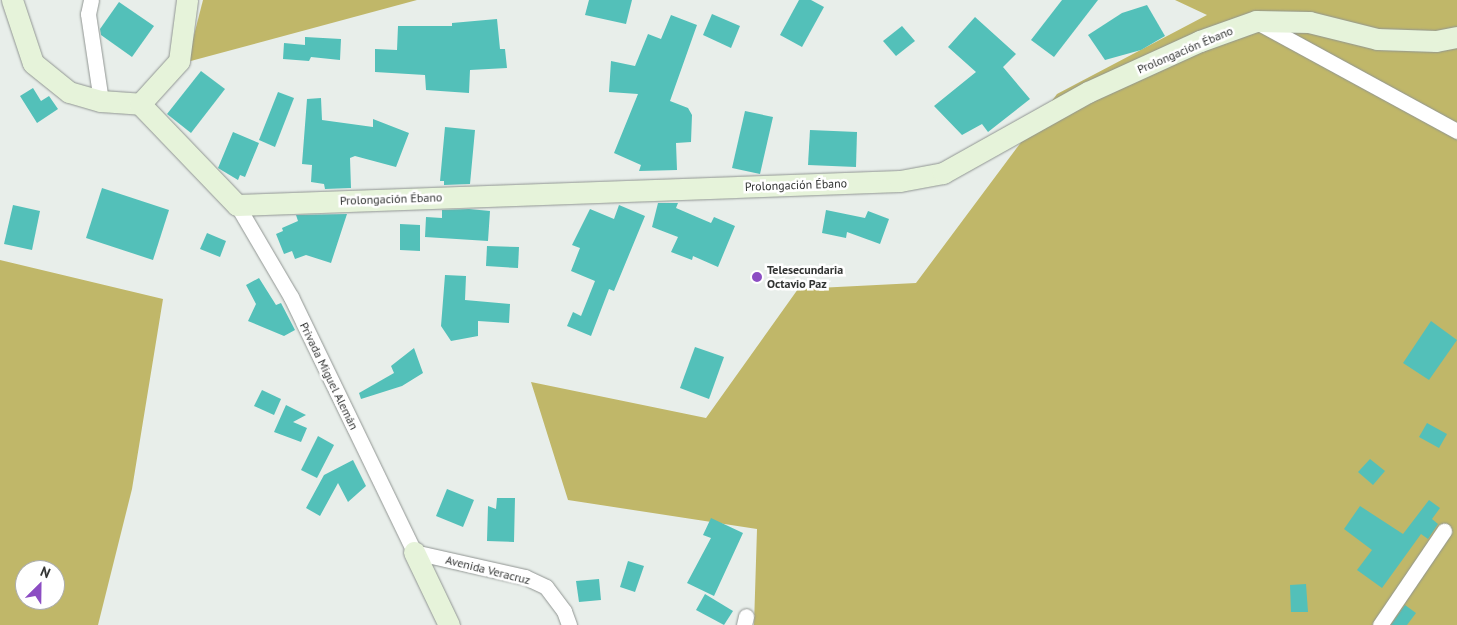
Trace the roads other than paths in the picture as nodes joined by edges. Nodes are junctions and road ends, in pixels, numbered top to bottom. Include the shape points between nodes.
1 (12, 0) edge
2 (90, 0) edge
3 (187, 0) edge
4 (1256, 21) junction
5 (1457, 37) edge
6 (101, 101) junction
7 (140, 104) junction
8 (1457, 131) edge
9 (236, 205) junction
10 (1444, 531) dead end
11 (414, 552) junction
12 (448, 625) edge
13 (569, 625) edge
14 (1380, 625) edge

1 - 6 street via 33,63 69,92
2 - 6 street via 88,14
3 - 7 street via 179,61
4 - 5 street, Prolongación Ébano via 1309,22 1378,39 1436,41
4 - 8 street
4 - 9 street, Prolongación Ébano via 1200,41 1088,92 943,173 900,181
6 - 7 street
7 - 9 street
9 - 11 street, Privada Miguel Alemán via 291,297
10 - 14 street
11 - 12 street
11 - 13 street, Avenida Veracruz via 525,576 546,587 564,611

